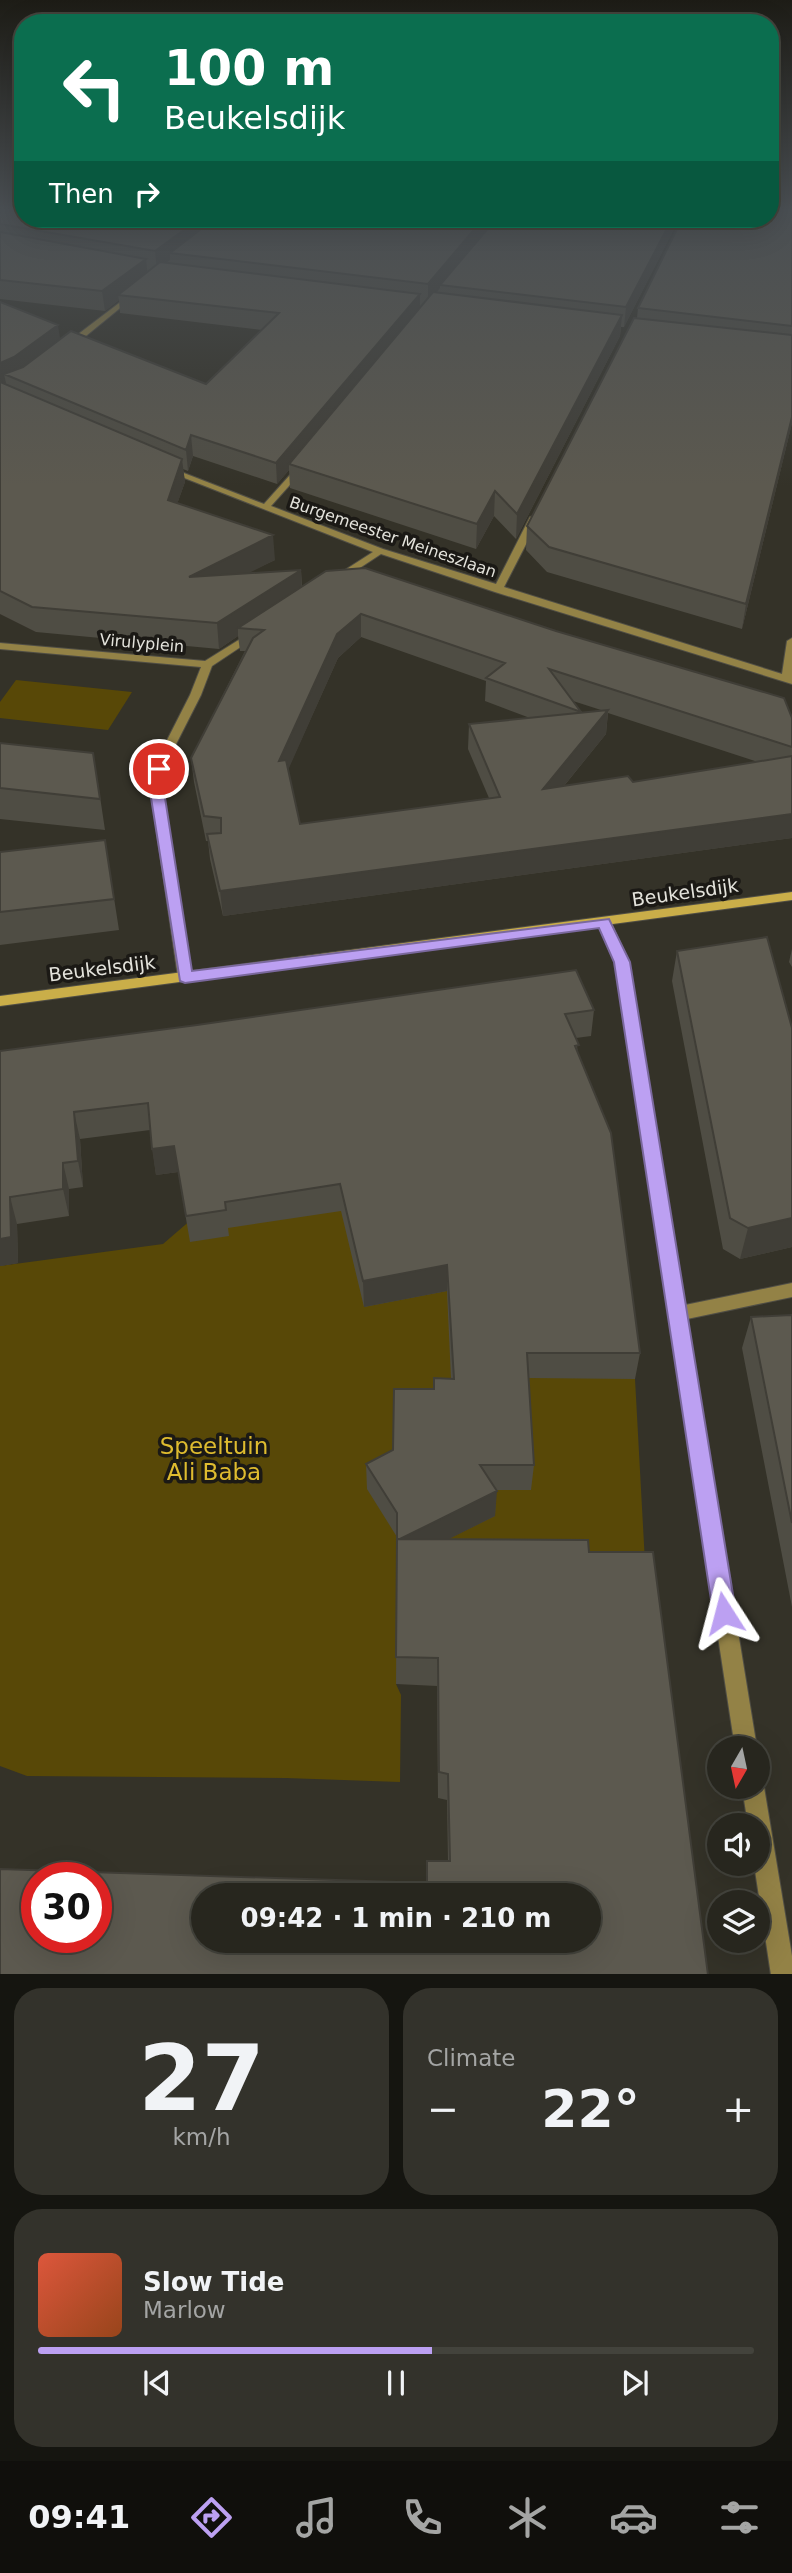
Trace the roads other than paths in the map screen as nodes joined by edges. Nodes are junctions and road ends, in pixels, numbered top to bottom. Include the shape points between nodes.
1 (125, 301) edge
2 (55, 357) edge
3 (152, 463) edge
4 (303, 465) edge
5 (542, 504) edge
6 (265, 509) junction
7 (380, 551) junction
8 (324, 588) edge
9 (498, 590) junction
10 (268, 624) edge
11 (792, 642) edge
12 (0, 646) edge
13 (207, 664) junction
14 (790, 680) edge
15 (792, 895) edge
16 (604, 923) junction
17 (185, 977) junction
18 (0, 1001) edge
19 (792, 1290) edge
20 (677, 1314) junction
21 (744, 1736) edge
22 (754, 1799) edge
23 (783, 1974) edge

1 - 2 street
3 - 6 street, Burgemeester Meineszlaan
4 - 6 street
5 - 9 street
6 - 7 street, Burgemeester Meineszlaan
7 - 8 street
7 - 9 street, Burgemeester Meineszlaan
9 - 14 street, Burgemeester Meineszlaan
10 - 13 street
11 - 14 street
12 - 13 street, Virulyplein
13 - 17 street, Virulyplein via 156,785
15 - 16 main road, Beukelsdijk
16 - 17 main road, Beukelsdijk
16 - 20 street via 622,962
17 - 18 main road, Beukelsdijk
19 - 20 street
20 - 21 street
22 - 23 street

